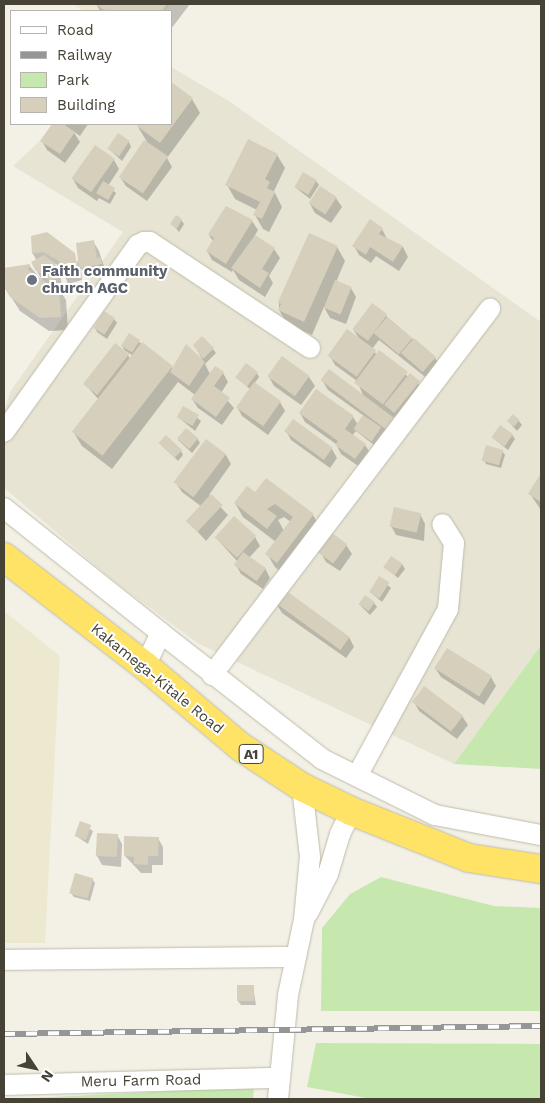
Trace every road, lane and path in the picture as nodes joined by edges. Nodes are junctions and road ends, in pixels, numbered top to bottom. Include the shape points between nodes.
1 (490, 309) dead end
2 (310, 348) dead end
3 (4, 432) edge
4 (4, 508) edge
5 (442, 524) dead end
6 (4, 557) edge
7 (161, 633) junction
8 (145, 666) junction
9 (212, 675) junction
10 (357, 776) junction
11 (302, 787) junction
12 (351, 811) junction
13 (541, 836) edge
14 (541, 869) edge
15 (304, 920) junction
16 (295, 957) junction
17 (4, 960) edge
18 (279, 1078) junction
19 (4, 1085) edge
20 (278, 1099) edge

1 - 9 street
2 - 3 street via 150,242 144,242 138,245
4 - 7 street
5 - 10 street via 454,543 448,609
6 - 8 highway, Kakamega-Kitale Road / A1
7 - 8 street
7 - 9 street
8 - 11 highway, Kakamega-Kitale Road / A1 via 241,748
9 - 10 street via 322,759
10 - 13 street via 435,815
11 - 12 highway, Kakamega-Kitale Road / A1
11 - 15 street via 310,857
12 - 14 highway, Kakamega-Kitale Road / A1 via 469,858
12 - 15 street via 340,834 324,886
15 - 16 street
16 - 17 street
16 - 18 street
18 - 19 street, Meru Farm Road
18 - 20 street

